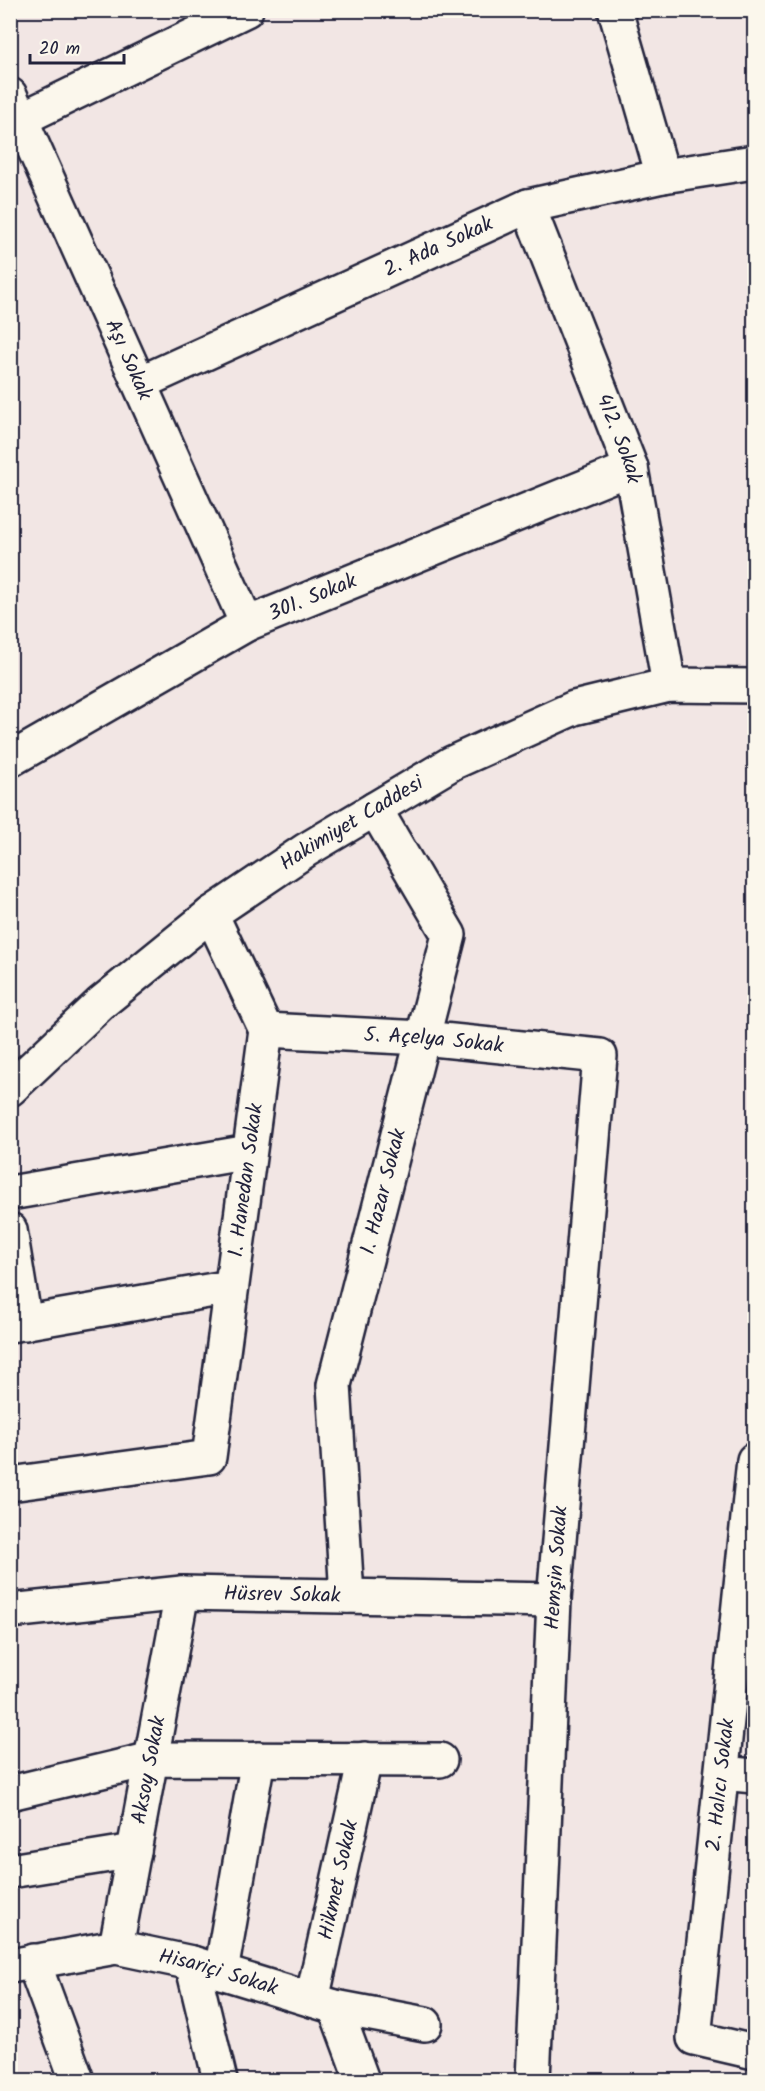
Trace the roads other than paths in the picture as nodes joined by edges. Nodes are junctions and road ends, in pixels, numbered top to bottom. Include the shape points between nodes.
1 (246, 10) edge
2 (615, 10) edge
3 (16, 107) edge
4 (754, 162) edge
5 (663, 176) junction
6 (528, 206) junction
7 (140, 383) junction
8 (631, 468) junction
9 (247, 624) junction
10 (669, 685) junction
11 (754, 687) edge
12 (10, 760) edge
13 (375, 809) junction
14 (211, 914) junction
15 (266, 1030) junction
16 (423, 1038) junction
17 (600, 1056) joint
18 (10, 1089) edge
19 (249, 1152) junction
20 (10, 1193) edge
21 (10, 1230) edge
22 (231, 1287) junction
23 (18, 1324) edge
24 (753, 1481) edge
25 (10, 1484) edge
26 (182, 1593) junction
27 (347, 1596) junction
28 (554, 1600) junction
29 (10, 1611) edge
30 (258, 1759) junction
31 (365, 1759) junction
32 (152, 1760) junction
33 (440, 1760) dead end
34 (722, 1773) junction
35 (754, 1776) edge
36 (10, 1793) edge
37 (134, 1851) junction
38 (10, 1872) edge
39 (116, 1947) junction
40 (17, 1958) edge
41 (206, 1968) junction
42 (324, 2004) junction
43 (425, 2024) dead end
44 (754, 2052) edge
45 (78, 2080) edge
46 (220, 2080) edge
47 (362, 2080) edge
48 (533, 2080) edge

1 - 3 street
2 - 5 street
3 - 7 street, Aşı Sokak
4 - 5 street, 2. Ada Sokak
5 - 6 street, 2. Ada Sokak
6 - 7 street, 2. Ada Sokak
6 - 8 street, 412. Sokak
7 - 9 street, Aşı Sokak
8 - 9 street, 301. Sokak
8 - 10 street, 412. Sokak
9 - 12 street, 301. Sokak
10 - 11 street, Hakimiyet Caddesi
10 - 13 street, Hakimiyet Caddesi via 574,708 452,763
13 - 14 street, Hakimiyet Caddesi
13 - 16 street, 1. Hazar Sokak via 449,935
14 - 15 street
14 - 18 street, Hakimiyet Caddesi via 100,1004
15 - 16 street, 5. Açelya Sokak
15 - 19 street, 1. Hanedan Sokak
16 - 17 street, 5. Açelya Sokak
16 - 27 street, 1. Hazar Sokak via 334,1385
17 - 28 street, Hemşin Sokak
19 - 20 street
19 - 22 street, 1. Hanedan Sokak
21 - 23 street
22 - 23 street
22 - 25 street, 1. Hanedan Sokak via 208,1457
24 - 34 street, 2. Halıcı Sokak
26 - 27 street, Hüsrev Sokak
26 - 29 street, Hüsrev Sokak
26 - 32 street, Aksoy Sokak
27 - 28 street, Hüsrev Sokak
28 - 48 street, Hemşin Sokak
30 - 31 street
30 - 32 street
30 - 41 street
31 - 33 street
31 - 42 street, Hikmet Sokak
32 - 36 street
32 - 37 street, Aksoy Sokak
34 - 35 street
34 - 44 street, 2. Halıcı Sokak via 694,2038
37 - 38 street
37 - 39 street, Aksoy Sokak
39 - 40 street, Hisariçi Sokak
39 - 41 street, Hisariçi Sokak
40 - 45 street
41 - 42 street, Hisariçi Sokak
41 - 46 street
42 - 43 street, Hisariçi Sokak
42 - 47 street

